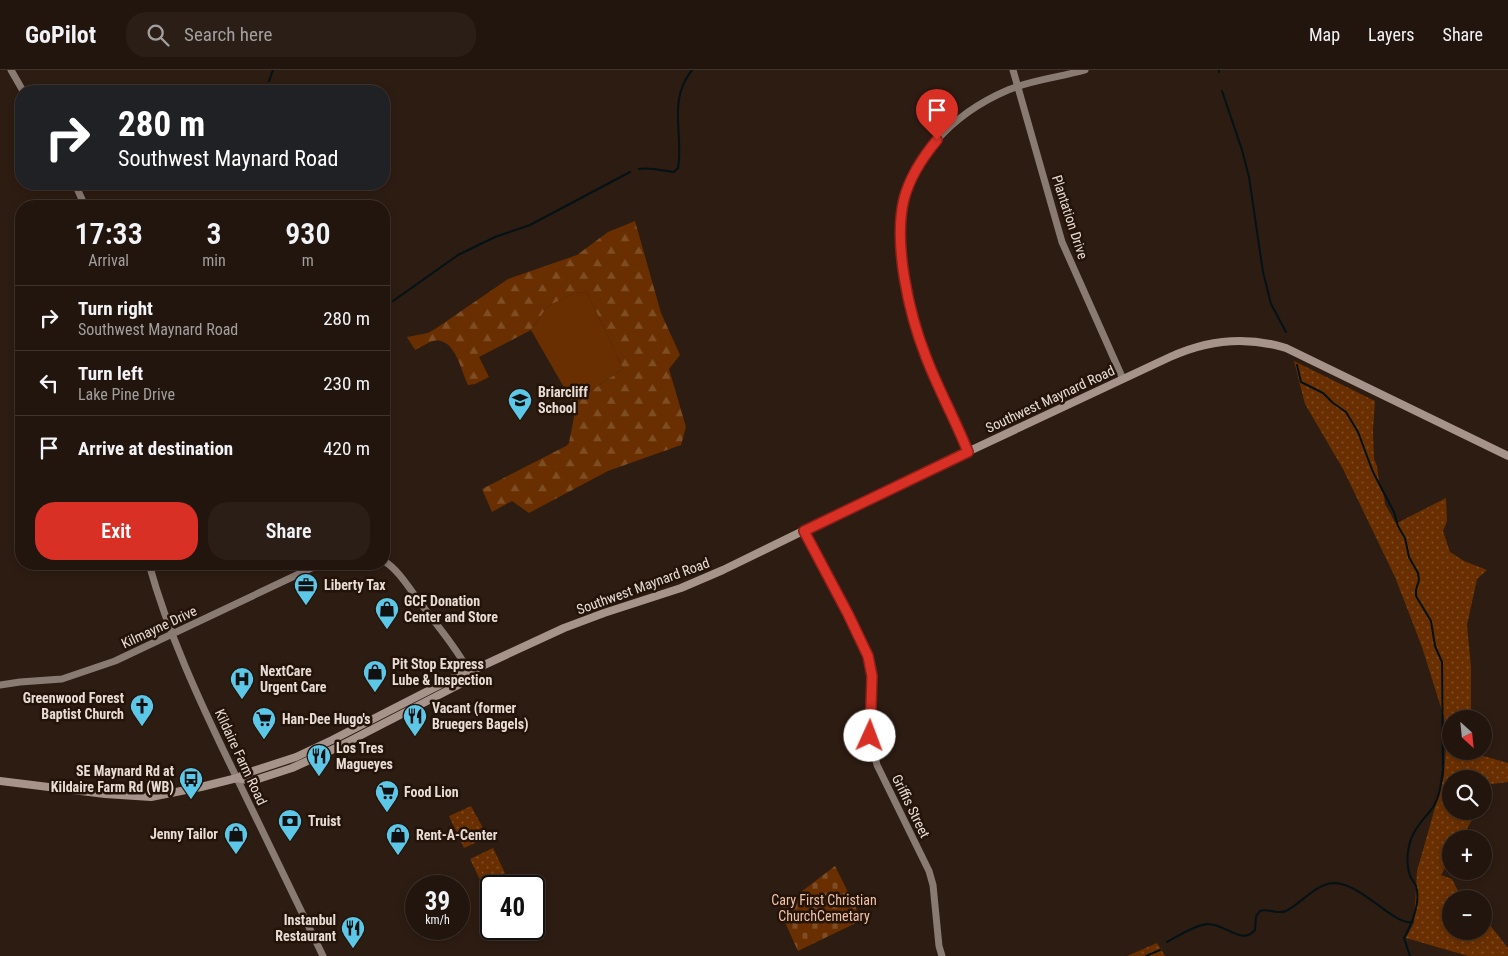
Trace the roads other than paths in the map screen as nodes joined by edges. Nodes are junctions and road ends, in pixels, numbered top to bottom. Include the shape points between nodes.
1 (12, 70) edge
2 (1013, 70) edge
3 (1085, 70) edge
4 (20, 85) edge
5 (1017, 86) junction
6 (1123, 379) junction
7 (968, 452) junction
8 (1508, 456) edge
9 (804, 531) junction
10 (390, 565) edge
11 (151, 570) edge
12 (307, 570) edge
13 (173, 634) junction
14 (469, 672) junction
15 (0, 685) edge
16 (375, 718) junction
17 (336, 748) junction
18 (237, 778) junction
19 (0, 781) edge
20 (323, 956) edge
21 (942, 956) edge

1 - 4 street
2 - 5 street, Plantation Drive
3 - 5 street
5 - 6 street, Plantation Drive via 1062,242
5 - 7 street via 976,106 937,140 915,171 901,219 905,281 915,325
6 - 7 main road, Southwest Maynard Road
6 - 8 main road, Southwest Maynard Road via 1187,349 1217,342 1269,343 1286,348
7 - 9 main road, Southwest Maynard Road
9 - 14 main road, Southwest Maynard Road via 681,588 604,612
9 - 21 street, Griffis Street via 868,656 872,676 869,723 872,751 934,885
10 - 14 street via 458,652
11 - 13 street, Kildaire Farm Road
12 - 13 street, Kilmayne Drive
13 - 15 street, Kilmayne Drive via 69,677
13 - 18 street, Kildaire Farm Road
14 - 16 main road, Southwest Maynard Road
14 - 17 main road, Southwest Maynard Road via 464,682
16 - 17 main road via 338,742
16 - 18 main road, Southwest Maynard Road via 304,754
17 - 18 main road, Southwest Maynard Road via 292,768 252,781
18 - 19 main road via 151,797
18 - 20 street, Kildaire Farm Road

